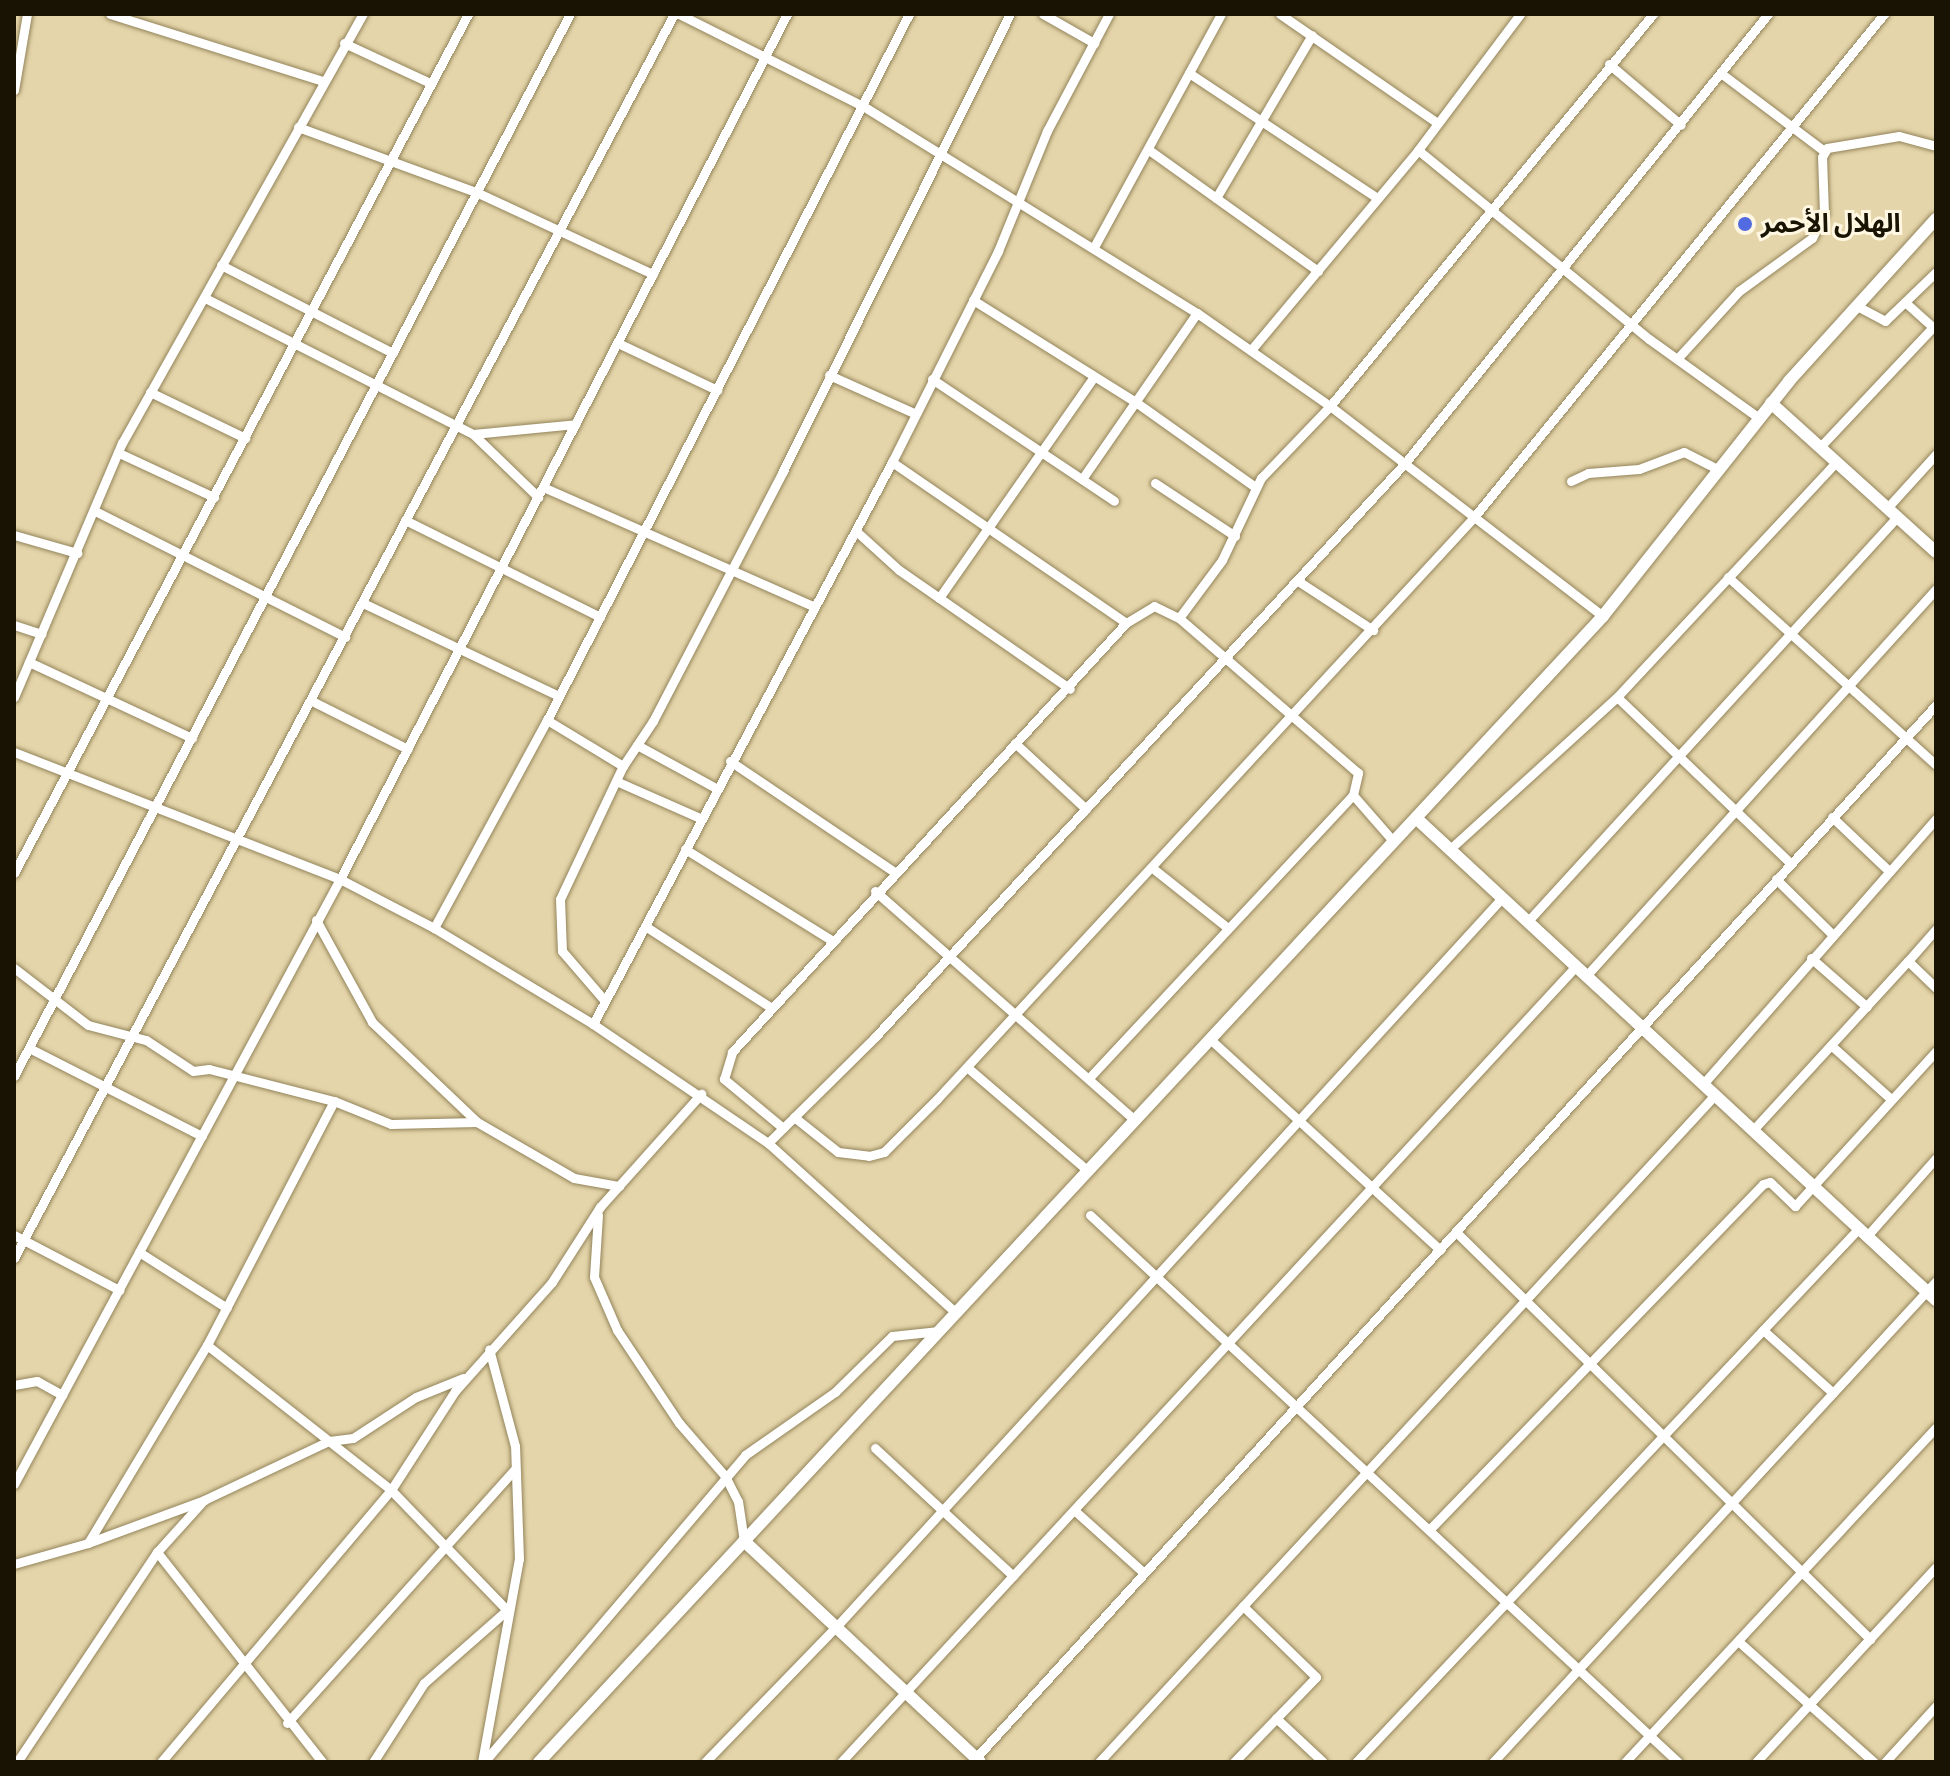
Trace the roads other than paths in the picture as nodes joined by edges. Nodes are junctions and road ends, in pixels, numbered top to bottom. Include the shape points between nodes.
1 (27, 14) edge
2 (110, 14) edge
3 (363, 14) edge
4 (468, 14) edge
5 (570, 14) edge
6 (677, 14) edge
7 (787, 14) edge
8 (909, 14) edge
9 (1010, 14) edge
10 (1043, 14) edge
11 (1109, 14) edge
12 (1280, 14) edge
13 (1520, 14) edge
14 (1768, 14) edge
15 (1884, 14) edge
16 (1218, 15) edge
17 (1650, 15) edge
18 (1312, 35) junction
19 (18, 39) edge
20 (344, 43) junction
21 (1094, 43) junction
22 (764, 58) junction
23 (1609, 64) junction
24 (1189, 73) junction
25 (1722, 74) junction
26 (323, 81) junction
27 (430, 83) junction
28 (14, 89) edge
29 (863, 106) junction
30 (1261, 121) junction
31 (1436, 122) junction
32 (1681, 125) junction
33 (298, 127) junction
34 (1788, 130) junction
35 (1936, 146) edge
36 (1149, 150) junction
37 (1418, 150) junction
38 (1824, 151) junction
39 (940, 154) junction
40 (391, 157) junction
41 (476, 192) junction
42 (1016, 198) junction
43 (1216, 198) junction
44 (1377, 198) junction
45 (1492, 207) junction
46 (1936, 219) edge
47 (554, 231) junction
48 (1094, 247) junction
49 (1563, 264) junction
50 (221, 265) junction
51 (1318, 271) junction
52 (1936, 272) edge
53 (653, 274) junction
54 (205, 298) junction
55 (973, 300) junction
56 (1906, 303) junction
57 (1857, 306) junction
58 (311, 311) junction
59 (1197, 313) junction
60 (1630, 324) junction
61 (1934, 328) edge
62 (618, 343) junction
63 (294, 345) junction
64 (1251, 350) junction
65 (393, 353) junction
66 (1677, 359) junction
67 (829, 375) junction
68 (1093, 378) junction
69 (932, 379) junction
70 (375, 384) junction
71 (717, 390) junction
72 (150, 392) junction
73 (1137, 403) junction
74 (1771, 403) junction
75 (1330, 406) junction
76 (914, 413) junction
77 (1759, 418) junction
78 (576, 424) junction
79 (453, 426) junction
80 (473, 434) junction
81 (245, 438) junction
82 (1820, 447) junction
83 (1041, 451) junction
84 (119, 453) junction
85 (1936, 454) edge
86 (892, 462) junction
87 (1836, 462) junction
88 (1405, 463) junction
89 (1718, 469) junction
90 (1082, 479) junction
91 (1571, 481) dead end
92 (1155, 483) dead end
93 (1255, 487) junction
94 (541, 492) junction
95 (214, 497) junction
96 (1114, 501) dead end
97 (97, 512) junction
98 (1892, 512) junction
99 (1474, 517) junction
100 (405, 520) junction
101 (990, 527) junction
102 (856, 531) junction
103 (14, 535) edge
104 (642, 535) junction
105 (1235, 536) junction
106 (1936, 552) edge
107 (77, 553) junction
108 (185, 553) junction
109 (501, 569) junction
110 (730, 571) junction
111 (1728, 577) junction
112 (1298, 581) junction
113 (1936, 589) edge
114 (266, 594) junction
115 (939, 598) junction
116 (363, 603) junction
117 (815, 607) junction
118 (1603, 616) junction
119 (600, 617) junction
120 (1179, 618) junction
121 (1126, 623) junction
122 (14, 625) edge
123 (1373, 630) junction
124 (1791, 630) junction
125 (42, 634) junction
126 (345, 637) junction
127 (459, 649) junction
128 (1225, 660) junction
129 (29, 662) junction
130 (1850, 683) junction
131 (1070, 689) junction
132 (559, 696) junction
133 (14, 697) edge
134 (1617, 697) junction
135 (108, 698) junction
136 (312, 701) junction
137 (1936, 705) edge
138 (547, 720) junction
139 (1292, 721) junction
140 (1906, 736) junction
141 (192, 738) junction
142 (1015, 743) junction
143 (637, 745) junction
144 (408, 749) junction
145 (14, 752) edge
146 (1677, 757) junction
147 (730, 761) junction
148 (1936, 765) edge
149 (623, 766) junction
150 (68, 770) junction
151 (616, 781) junction
152 (716, 788) junction
153 (1353, 795) junction
154 (159, 806) junction
155 (1733, 807) junction
156 (1086, 809) junction
157 (1832, 817) junction
158 (700, 818) junction
159 (1416, 818) junction
160 (1936, 819) edge
161 (238, 838) junction
162 (1394, 842) junction
163 (685, 849) junction
164 (1450, 849) junction
165 (17, 859) edge
166 (1790, 863) junction
167 (1155, 870) junction
168 (893, 871) junction
169 (1889, 871) junction
170 (14, 873) edge
171 (340, 879) junction
172 (1776, 879) junction
173 (875, 891) junction
174 (1502, 898) junction
175 (316, 920) junction
176 (1528, 921) junction
177 (645, 926) junction
178 (434, 928) junction
179 (1228, 928) junction
180 (1936, 929) edge
181 (1832, 934) junction
182 (831, 940) junction
183 (947, 958) junction
184 (1811, 958) junction
185 (1908, 961) junction
186 (1576, 966) junction
187 (14, 968) edge
188 (1586, 976) junction
189 (1936, 988) edge
190 (54, 1001) junction
191 (605, 1001) junction
192 (770, 1007) junction
193 (1867, 1007) junction
194 (1017, 1018) junction
195 (593, 1024) junction
196 (1643, 1028) junction
197 (132, 1036) junction
198 (1210, 1039) junction
199 (1833, 1047) junction
200 (29, 1048) junction
201 (1936, 1051) edge
202 (968, 1068) junction
203 (14, 1076) edge
204 (234, 1076) junction
205 (1089, 1078) junction
206 (1703, 1084) junction
207 (105, 1088) junction
208 (701, 1094) junction
209 (1715, 1095) junction
210 (1891, 1099) junction
211 (334, 1101) junction
212 (794, 1117) junction
213 (1135, 1120) junction
214 (1299, 1120) junction
215 (477, 1122) junction
216 (783, 1128) junction
217 (1753, 1130) junction
218 (202, 1136) junction
219 (768, 1143) junction
220 (1936, 1158) edge
221 (1088, 1171) junction
222 (619, 1186) junction
223 (1372, 1187) junction
224 (1814, 1187) junction
225 (600, 1207) junction
226 (1090, 1215) dead end
227 (1456, 1232) junction
228 (1863, 1232) junction
229 (19, 1237) edge
230 (1440, 1250) junction
231 (139, 1252) junction
232 (14, 1258) edge
233 (1158, 1275) junction
234 (1936, 1281) edge
235 (119, 1290) junction
236 (1931, 1295) edge
237 (1525, 1300) junction
238 (227, 1308) junction
239 (956, 1313) junction
240 (1763, 1330) junction
241 (939, 1331) junction
242 (1229, 1342) junction
243 (207, 1345) junction
244 (489, 1349) junction
245 (1590, 1363) junction
246 (467, 1376) junction
247 (14, 1385) edge
248 (1833, 1393) junction
249 (62, 1395) junction
250 (1298, 1406) junction
251 (1936, 1427) edge
252 (1664, 1436) junction
253 (329, 1441) junction
254 (875, 1448) dead end
255 (515, 1469) junction
256 (1367, 1471) junction
257 (725, 1476) junction
258 (14, 1484) edge
259 (391, 1490) junction
260 (204, 1500) junction
261 (1732, 1503) junction
262 (1074, 1510) junction
263 (943, 1511) junction
264 (1430, 1529) junction
265 (744, 1541) junction
266 (88, 1543) junction
267 (446, 1546) junction
268 (157, 1552) junction
269 (14, 1564) edge
270 (1802, 1572) junction
271 (1144, 1573) junction
272 (1934, 1573) edge
273 (1013, 1576) junction
274 (1507, 1602) junction
275 (1243, 1606) junction
276 (507, 1610) junction
277 (836, 1627) junction
278 (1870, 1639) junction
279 (1738, 1641) junction
280 (244, 1659) junction
281 (1579, 1669) junction
282 (906, 1692) junction
283 (1809, 1704) junction
284 (1936, 1706) edge
285 (1276, 1718) junction
286 (287, 1723) junction
287 (1650, 1735) junction
288 (976, 1761) edge
289 (17, 1762) edge
290 (161, 1762) edge
291 (322, 1762) edge
292 (373, 1762) edge
293 (483, 1762) edge
294 (539, 1762) edge
295 (705, 1762) edge
296 (841, 1762) edge
297 (1099, 1762) edge
298 (1234, 1762) edge
299 (1323, 1762) edge
300 (1356, 1762) edge
301 (1493, 1762) edge
302 (1625, 1762) edge
303 (1678, 1762) edge
304 (1756, 1762) edge
305 (1874, 1762) edge
306 (1885, 1762) edge

1 - 19 street
2 - 26 street
3 - 20 street
4 - 27 street
5 - 41 street
6 - 22 street
6 - 47 street
7 - 22 street
8 - 29 street
9 - 39 street
10 - 21 street
11 - 21 street
12 - 18 street
13 - 31 street
14 - 25 street
15 - 34 street
16 - 24 street
17 - 23 street
18 - 30 street
18 - 31 street
19 - 28 street
20 - 26 street
20 - 27 street
21 - 42 street
22 - 29 street
22 - 53 street
23 - 32 street
23 - 45 street
24 - 30 street
24 - 36 street
25 - 32 street
25 - 34 street
26 - 33 street
27 - 40 street
29 - 39 street
29 - 71 street
30 - 43 street
30 - 44 street
31 - 37 street
32 - 49 street
33 - 40 street
33 - 50 street
34 - 38 street
34 - 60 street
35 - 38 street via 1899,136
36 - 43 street
36 - 48 street
37 - 44 street
37 - 45 street
38 - 66 street via 1826,204 1812,238 1739,291
39 - 42 street
39 - 67 street
40 - 41 street
40 - 58 street
41 - 47 street
41 - 65 street
42 - 48 street
42 - 55 street
43 - 51 street
44 - 51 street
45 - 49 street
45 - 75 street
46 - 57 street
47 - 53 street
47 - 79 street
48 - 59 street
49 - 60 street
49 - 88 street
50 - 54 street
50 - 58 street
51 - 64 street
52 - 56 street
53 - 62 street
54 - 63 street
54 - 72 street
55 - 68 street
55 - 69 street
56 - 57 street via 1885,321
56 - 61 street
57 - 74 street
58 - 63 street
58 - 65 street
59 - 64 street
59 - 73 street
60 - 66 street
60 - 99 street
61 - 82 street
62 - 71 street
62 - 78 street
63 - 70 street
63 - 81 street
64 - 75 street
65 - 70 street
66 - 77 street
67 - 76 street
67 - 110 street
68 - 73 street
68 - 83 street
69 - 76 street
69 - 83 street
70 - 79 street
70 - 114 street
71 - 104 street
72 - 81 street
72 - 84 street
73 - 90 street
73 - 93 street
74 - 77 street
74 - 82 street
75 - 88 street
75 - 93 street
76 - 86 street
77 - 89 street
78 - 80 street
78 - 94 street
79 - 80 street
79 - 100 street
80 - 94 street
81 - 95 street
82 - 87 street
83 - 90 street
83 - 101 street
84 - 95 street
84 - 97 street
85 - 98 street
86 - 101 street
86 - 102 street
87 - 98 street
87 - 111 street
88 - 99 street
88 - 112 street
89 - 91 street via 1684,452 1639,469 1588,473
89 - 118 street
90 - 96 street
92 - 105 street
93 - 105 street
94 - 104 street
94 - 109 street
95 - 108 street
97 - 107 street
97 - 108 street
98 - 106 street
98 - 124 street
99 - 118 street
99 - 123 street
100 - 109 street
100 - 116 street
101 - 115 street
101 - 121 street
102 - 115 street
102 - 117 street
103 - 107 street
104 - 110 street
104 - 119 street
105 - 120 street
107 - 125 street
108 - 114 street
108 - 135 street
109 - 119 street
109 - 127 street
110 - 117 street
110 - 143 street
111 - 124 street
111 - 134 street
112 - 123 street
112 - 128 street
113 - 130 street
114 - 126 street
114 - 141 street
115 - 131 street
116 - 126 street
116 - 127 street
117 - 147 street
118 - 159 street
119 - 132 street
120 - 121 street via 1154,606
120 - 128 street
121 - 131 street
122 - 125 street
123 - 139 street
124 - 130 street
124 - 146 street
125 - 129 street
126 - 136 street
127 - 132 street
127 - 144 street
128 - 139 street
128 - 156 street
129 - 133 street
129 - 135 street
130 - 140 street
130 - 155 street
131 - 142 street
132 - 138 street
134 - 146 street
134 - 164 street
135 - 141 street
135 - 150 street
136 - 144 street
136 - 161 street
137 - 140 street
138 - 149 street
138 - 178 street
139 - 153 street via 1358,773
139 - 167 street
140 - 148 street
140 - 157 street
141 - 154 street
142 - 156 street
142 - 168 street
143 - 149 street
143 - 152 street
144 - 171 street
145 - 150 street
146 - 155 street
146 - 176 street
147 - 152 street
147 - 168 street
149 - 151 street
150 - 154 street
150 - 165 street
151 - 158 street
151 - 191 street via 557,914 562,951
152 - 158 street
153 - 162 street
153 - 179 street
154 - 161 street
154 - 190 street
155 - 166 street
155 - 188 street
156 - 183 street
157 - 166 street
157 - 169 street
158 - 163 street
159 - 162 street
159 - 164 street
160 - 169 street
161 - 171 street
161 - 197 street
162 - 198 street
163 - 177 street
163 - 182 street
164 - 174 street
165 - 170 street
166 - 172 street
167 - 179 street
167 - 194 street via 1083,948 1044,977
168 - 173 street
169 - 181 street
171 - 175 street
171 - 178 street
172 - 181 street
172 - 196 street
173 - 182 street
173 - 183 street
174 - 176 street
174 - 214 street
175 - 204 street
175 - 215 street via 372,1022
176 - 186 street
177 - 191 street
177 - 192 street
178 - 195 street
179 - 205 street
180 - 185 street
181 - 184 street
182 - 192 street
183 - 194 street
183 - 212 street
184 - 193 street
184 - 206 street
185 - 189 street
185 - 193 street
186 - 188 street
186 - 223 street
187 - 190 street
188 - 196 street
190 - 197 street via 88,1025
190 - 200 street
191 - 195 street
192 - 216 street via 723,1073
193 - 199 street
194 - 202 street
194 - 205 street
195 - 208 street
196 - 206 street
196 - 227 street
197 - 204 street via 193,1071
197 - 207 street
198 - 213 street
198 - 214 street
199 - 210 street
199 - 217 street
200 - 203 street
200 - 207 street
201 - 210 street
202 - 212 street via 877,1155 838,1152
202 - 221 street
204 - 211 street
204 - 218 street
205 - 213 street
206 - 209 street
207 - 218 street
207 - 229 street
208 - 219 street
208 - 222 street
209 - 217 street
209 - 237 street
210 - 224 street
211 - 215 street via 391,1124
211 - 238 street
212 - 216 street
213 - 221 street
214 - 223 street
214 - 233 street
215 - 222 street via 574,1178
216 - 219 street
217 - 224 street
218 - 231 street
219 - 239 street
220 - 228 street
221 - 239 street
222 - 225 street
223 - 230 street
223 - 242 street
224 - 228 street
224 - 245 street via 1795,1206 1770,1182 1763,1184
225 - 244 street via 552,1282
225 - 257 street via 594,1277 617,1330 679,1423
226 - 233 street
227 - 230 street
227 - 237 street
228 - 236 street
228 - 240 street
229 - 232 street
229 - 235 street
230 - 250 street
231 - 235 street
231 - 238 street
233 - 242 street
233 - 263 street
234 - 236 street
235 - 249 street
236 - 248 street
237 - 245 street
237 - 256 street
238 - 243 street
239 - 241 street
240 - 248 street
240 - 252 street
241 - 257 street via 892,1336 835,1392 788,1420
241 - 265 street
242 - 250 street
242 - 262 street
243 - 253 street
243 - 266 street
244 - 246 street
244 - 255 street via 512,1434
245 - 252 street
245 - 264 street
246 - 253 street via 416,1397 353,1438
246 - 259 street
247 - 249 street via 37,1381
248 - 261 street
249 - 258 street
250 - 256 street
250 - 271 street
251 - 270 street
252 - 261 street
252 - 274 street
253 - 259 street
253 - 260 street
254 - 263 street
255 - 267 street
255 - 276 street via 519,1559
256 - 264 street
256 - 275 street
257 - 265 street via 738,1501
257 - 293 street
259 - 267 street
259 - 280 street
260 - 266 street
260 - 268 street
261 - 270 street
261 - 281 street
262 - 271 street
262 - 273 street
263 - 273 street
263 - 277 street
264 - 274 street
265 - 277 street
265 - 294 street
266 - 269 street
267 - 276 street
267 - 286 street
268 - 280 street
268 - 289 street
270 - 278 street
270 - 279 street
271 - 288 street
272 - 278 street
273 - 282 street
274 - 281 street
274 - 300 street
275 - 285 street via 1316,1677
275 - 297 street
276 - 292 street via 424,1683
276 - 293 street
277 - 282 street
277 - 295 street
278 - 283 street
279 - 283 street
279 - 287 street
280 - 286 street
280 - 290 street
281 - 287 street
281 - 301 street
282 - 288 street
282 - 296 street
283 - 304 street
283 - 305 street
284 - 306 street
285 - 298 street
285 - 299 street
286 - 291 street
287 - 302 street
287 - 303 street

